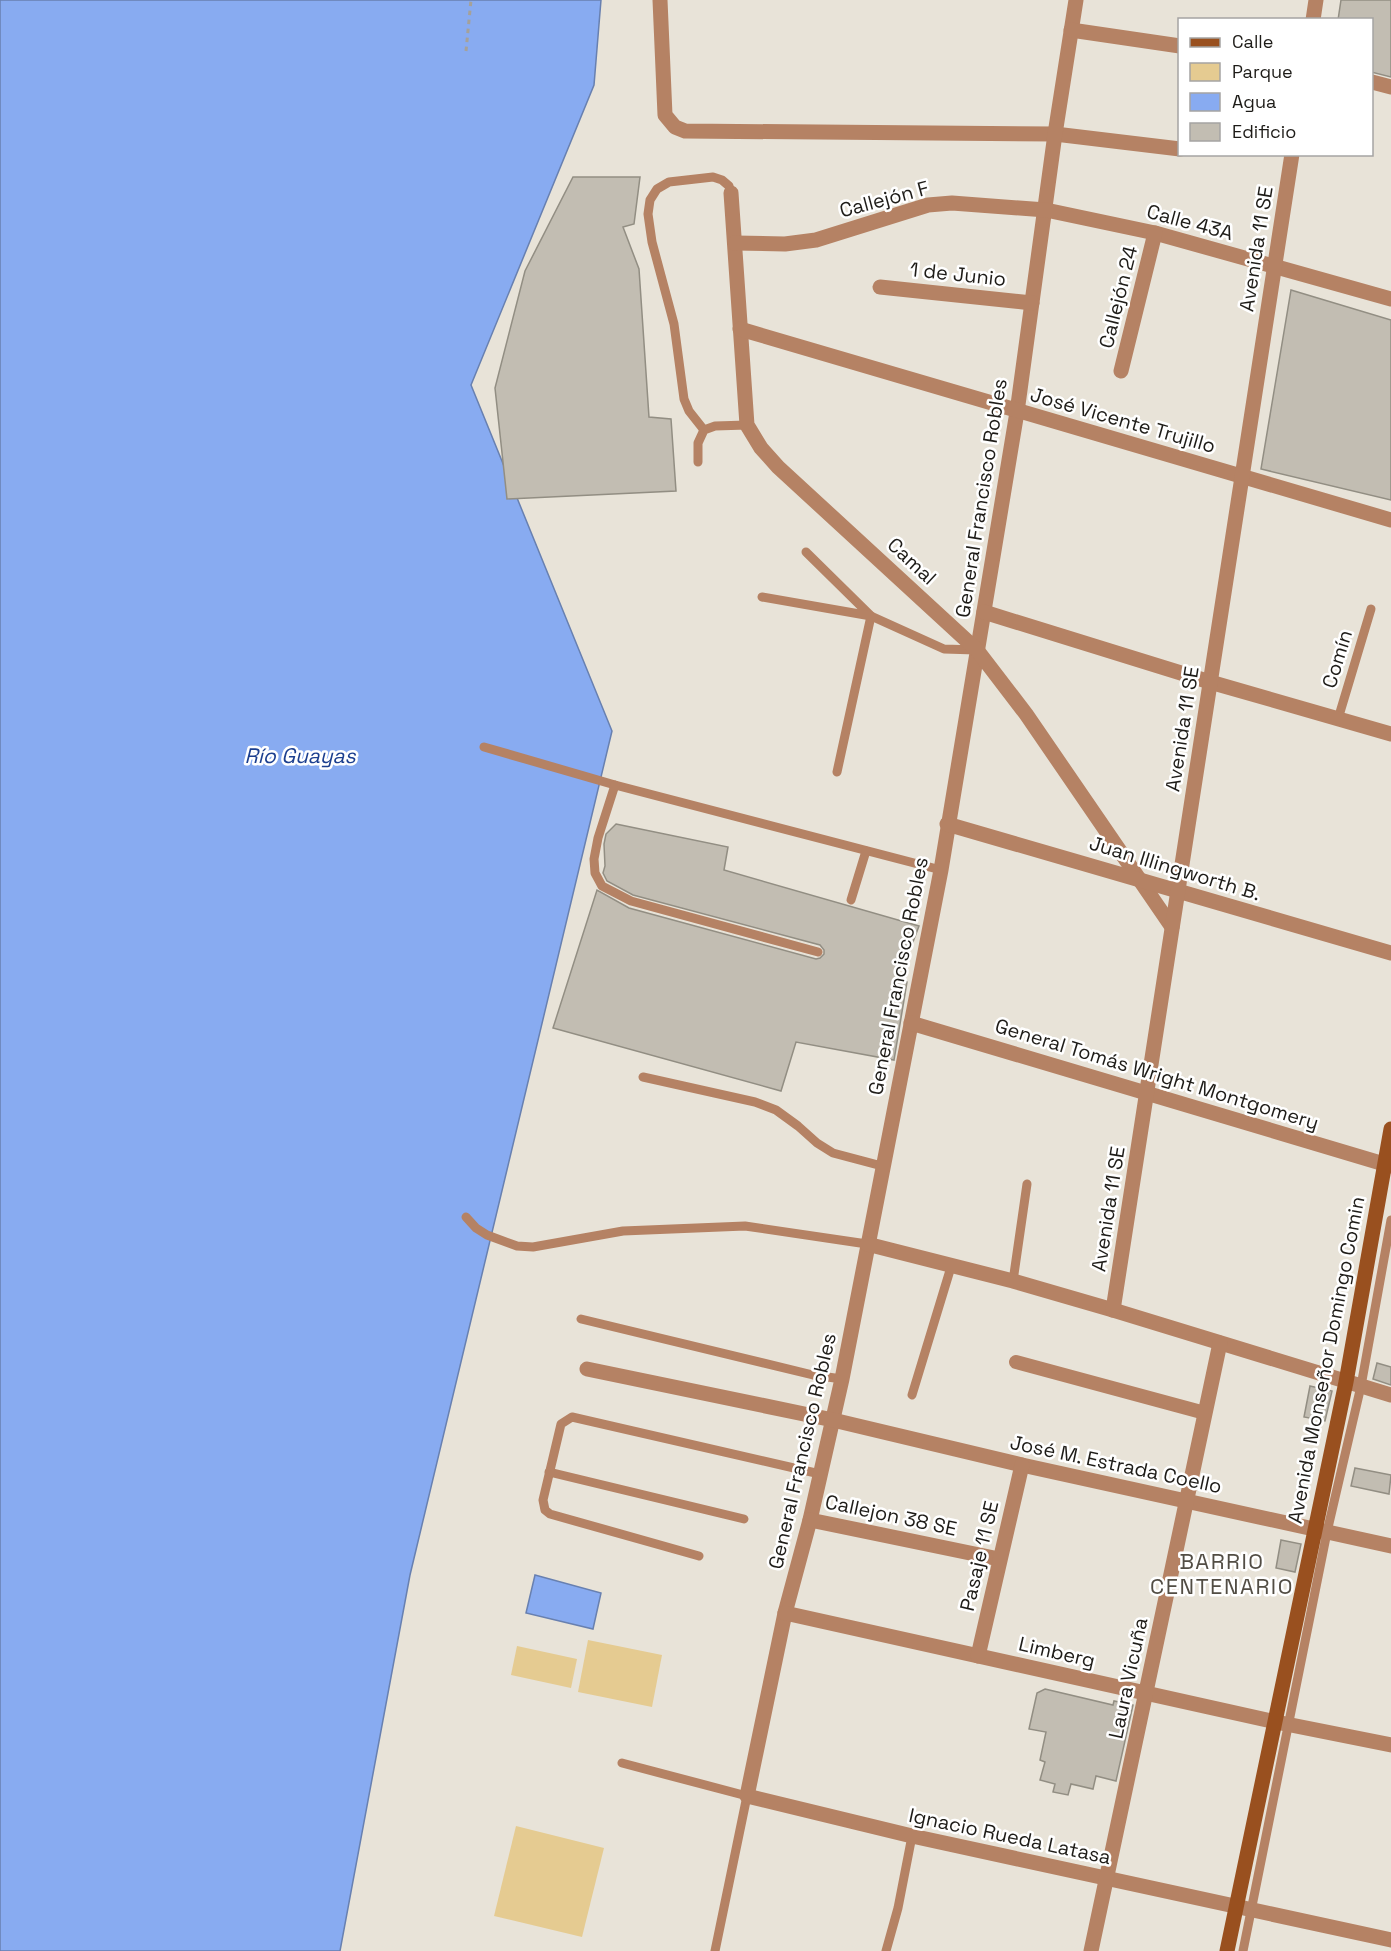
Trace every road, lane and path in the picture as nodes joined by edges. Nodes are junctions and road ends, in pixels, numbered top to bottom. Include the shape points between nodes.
1 (471, 0) edge
2 (660, 0) edge
3 (1076, 0) edge
4 (1316, 0) edge
5 (1313, 18) edge
6 (1071, 30) junction
7 (1178, 46) edge
8 (466, 51) dead end
9 (1373, 82) edge
10 (1391, 87) edge
11 (1055, 134) junction
12 (1178, 149) edge
13 (1292, 156) edge
14 (731, 193) joint
15 (1046, 210) junction
16 (1155, 233) junction
17 (735, 243) junction
18 (1275, 266) junction
19 (880, 287) dead end
20 (1391, 299) edge
21 (1032, 303) junction
22 (740, 328) junction
23 (1121, 371) dead end
24 (1017, 412) junction
25 (747, 425) junction
26 (704, 430) junction
27 (698, 462) dead end
28 (1242, 475) junction
29 (1391, 520) edge
30 (806, 552) dead end
31 (762, 597) dead end
32 (1371, 609) dead end
33 (984, 612) junction
34 (871, 616) junction
35 (977, 650) junction
36 (1210, 682) junction
37 (1338, 719) junction
38 (1391, 734) edge
39 (484, 747) dead end
40 (837, 772) dead end
41 (615, 785) junction
42 (947, 824) junction
43 (866, 851) junction
44 (941, 870) junction
45 (1139, 879) junction
46 (1178, 892) junction
47 (851, 900) dead end
48 (1172, 927) junction
49 (818, 952) dead end
50 (1391, 953) edge
51 (911, 1023) junction
52 (643, 1077) dead end
53 (1146, 1093) junction
54 (1391, 1129) edge
55 (1388, 1165) edge
56 (882, 1166) junction
57 (1027, 1184) dead end
58 (466, 1217) dead end
59 (1391, 1220) edge
60 (867, 1244) junction
61 (951, 1267) junction
62 (1013, 1281) junction
63 (1113, 1310) junction
64 (581, 1319) dead end
65 (1220, 1343) junction
66 (1016, 1362) dead end
67 (587, 1369) dead end
68 (842, 1379) junction
69 (1354, 1384) junction
70 (912, 1395) dead end
71 (1391, 1395) edge
72 (1206, 1413) junction
73 (832, 1420) junction
74 (1022, 1465) junction
75 (549, 1472) junction
76 (820, 1474) junction
77 (1187, 1501) junction
78 (744, 1519) dead end
79 (810, 1520) junction
80 (1321, 1531) junction
81 (1391, 1546) edge
82 (699, 1556) dead end
83 (999, 1559) junction
84 (785, 1613) junction
85 (978, 1656) junction
86 (1146, 1693) junction
87 (1282, 1723) junction
88 (1391, 1745) edge
89 (622, 1763) dead end
90 (747, 1796) junction
91 (912, 1836) junction
92 (1106, 1878) junction
93 (1244, 1909) junction
94 (1391, 1940) edge
95 (715, 1951) edge
96 (886, 1951) edge
97 (1091, 1951) edge
98 (1227, 1951) edge
99 (1243, 1951) edge

1 - 8 path
2 - 11 street via 665,115 675,127 685,131
3 - 6 street, General Francisco Robles
4 - 5 street
6 - 7 street
6 - 11 street, General Francisco Robles
9 - 10 street
11 - 12 street
11 - 15 street, General Francisco Robles
13 - 18 street, Avenida 11 SE
14 - 17 street, Camal
14 - 26 lane via 729,186 713,177 669,182 657,189 648,214 674,324 684,399
15 - 16 street, Calle 43A
15 - 17 street, Callejón F via 928,205 816,240
15 - 21 street, General Francisco Robles
16 - 18 street, Calle 43A
16 - 23 street, Callejón 24
17 - 22 street, Camal
18 - 20 street, Calle 43A
18 - 28 street, Avenida 11 SE
19 - 21 street, 1 de Junio
21 - 24 street, General Francisco Robles
22 - 24 street, José Vicente Trujillo
22 - 25 street, Camal
24 - 28 street, José Vicente Trujillo
24 - 33 street, General Francisco Robles
25 - 26 lane
25 - 35 street, Camal via 778,467
26 - 27 lane via 698,443
28 - 29 street, José Vicente Trujillo
28 - 36 street, Avenida 11 SE
30 - 34 lane
31 - 34 lane
32 - 37 lane, Comín
33 - 35 street, General Francisco Robles
33 - 36 street
34 - 35 lane via 944,649
34 - 40 lane
35 - 42 street, General Francisco Robles
35 - 45 street, Camal via 1026,714
36 - 37 street
36 - 46 street, Avenida 11 SE
37 - 38 street
39 - 41 lane
41 - 43 lane
41 - 49 lane via 594,859 595,873 602,886 631,901
42 - 44 street, General Francisco Robles
42 - 45 street, Juan Illingworth B.
43 - 44 lane
43 - 47 lane
44 - 51 street, General Francisco Robles
45 - 46 street, Juan Illingworth B.
45 - 48 street, Camal
46 - 48 street, Avenida 11 SE
46 - 50 street, Juan Illingworth B.
48 - 53 street, Avenida 11 SE
51 - 53 street, General Tomás Wright Montgomery
51 - 56 street, General Francisco Robles
52 - 56 lane via 755,1102 776,1110 833,1154
53 - 55 street, General Tomás Wright Montgomery
53 - 63 street, Avenida 11 SE
54 - 55 main road, Avenida Monseñor Domingo Comin
55 - 69 main road, Avenida Monseñor Domingo Comin
56 - 60 street, General Francisco Robles
57 - 62 lane
58 - 60 lane via 487,1235 517,1246 533,1247 624,1231 745,1226
59 - 69 lane, Avenida Monseñor Domingo Comin
60 - 61 street
60 - 68 street, General Francisco Robles
61 - 62 street
61 - 70 lane
62 - 63 street
63 - 65 street
64 - 68 lane
65 - 69 street
65 - 72 street, Laura Vicuña
66 - 72 street
67 - 73 street, José M. Estrada Coello
68 - 73 street, General Francisco Robles
69 - 71 street
69 - 80 main road, Avenida Monseñor Domingo Comin
72 - 77 street, Laura Vicuña
73 - 74 street, José M. Estrada Coello
73 - 76 street, General Francisco Robles
74 - 77 street, José M. Estrada Coello
74 - 83 street, Pasaje 11 SE
75 - 76 lane via 561,1424 572,1417
75 - 78 lane
75 - 82 lane via 543,1500 550,1514
76 - 79 street, General Francisco Robles
77 - 80 street, José M. Estrada Coello
77 - 86 street, Laura Vicuña
79 - 83 street, Callejon 38 SE
79 - 84 street, General Francisco Robles
80 - 81 street, José M. Estrada Coello
80 - 87 main road, Avenida Monseñor Domingo Comin
83 - 85 street, Pasaje 11 SE
84 - 85 street, Limberg
84 - 90 street, General Francisco Robles
85 - 86 street, Limberg
86 - 87 street, Limberg
86 - 92 street, Laura Vicuña
87 - 88 street, Limberg
87 - 93 main road, Avenida Monseñor Domingo Comin
89 - 90 lane, Ignacio Rueda Latasa
90 - 91 street, Ignacio Rueda Latasa
90 - 95 lane, General Francisco Robles
91 - 92 street, Ignacio Rueda Latasa
91 - 96 lane
92 - 93 street, Ignacio Rueda Latasa
92 - 97 street, Laura Vicuña
93 - 94 street, Ignacio Rueda Latasa
93 - 98 main road, Avenida Monseñor Domingo Comin
93 - 99 lane, Avenida Monseñor Domingo Comin

